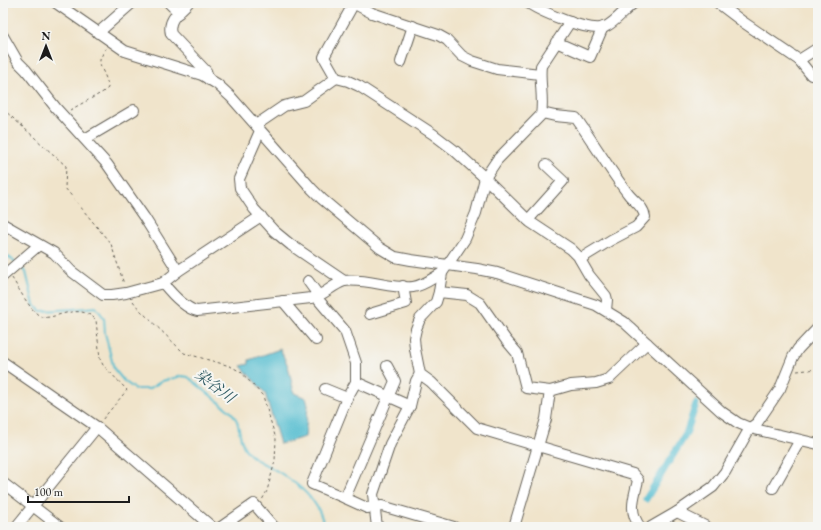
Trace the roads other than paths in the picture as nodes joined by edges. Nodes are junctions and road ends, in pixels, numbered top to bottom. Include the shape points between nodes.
1 (56, 3) edge
2 (132, 3) edge
3 (168, 3) edge
4 (188, 3) edge
5 (353, 3) edge
6 (634, 3) edge
7 (718, 3) edge
8 (532, 4) edge
9 (179, 12) junction
10 (570, 22) junction
11 (413, 26) junction
12 (603, 27) junction
13 (98, 32) junction
14 (3, 36) edge
15 (556, 42) junction
16 (818, 48) edge
17 (798, 60) junction
18 (401, 62) dead end
19 (540, 74) junction
20 (811, 75) dead end
21 (336, 78) junction
22 (209, 80) junction
23 (134, 110) dead end
24 (542, 113) junction
25 (258, 128) junction
26 (85, 139) junction
27 (546, 165) dead end
28 (485, 178) junction
29 (261, 216) junction
30 (528, 220) junction
31 (3, 224) edge
32 (39, 245) junction
33 (580, 259) junction
34 (444, 269) junction
35 (178, 271) junction
36 (5, 274) edge
37 (308, 281) dead end
38 (344, 281) junction
39 (163, 283) junction
40 (403, 286) junction
41 (439, 292) junction
42 (316, 297) junction
43 (282, 301) junction
44 (606, 310) junction
45 (370, 314) dead end
46 (818, 328) edge
47 (316, 340) dead end
48 (647, 343) junction
49 (3, 362) edge
50 (387, 366) dead end
51 (420, 374) junction
52 (356, 382) junction
53 (325, 389) dead end
54 (550, 391) junction
55 (389, 396) junction
56 (347, 398) junction
57 (410, 406) junction
58 (96, 427) junction
59 (750, 428) junction
60 (800, 440) junction
61 (818, 444) edge
62 (537, 446) junction
63 (3, 483) edge
64 (773, 488) dead end
65 (345, 498) junction
66 (32, 506) junction
67 (375, 507) junction
68 (677, 512) junction
69 (16, 527) edge
70 (60, 527) edge
71 (212, 527) edge
72 (220, 527) edge
73 (274, 527) edge
74 (377, 527) edge
75 (454, 527) edge
76 (514, 527) edge
77 (640, 527) edge
78 (650, 527) edge
79 (707, 527) edge

1 - 13 street
2 - 13 street
3 - 9 street
4 - 9 street
5 - 11 street via 372,13
5 - 21 street via 324,57
6 - 12 street
7 - 17 street
8 - 10 street
9 - 22 street via 171,21 172,34 206,71
10 - 12 street via 594,28
10 - 15 street
11 - 18 street
11 - 19 street via 448,40 462,56 472,61 497,69
12 - 15 street via 590,57
13 - 22 street via 125,51 182,68
14 - 26 street via 14,57
15 - 19 street via 543,62
16 - 17 street
17 - 20 street
19 - 24 street
21 - 25 street via 304,101 284,106
21 - 28 street via 359,86 433,134
22 - 25 street via 231,97
23 - 26 street
24 - 28 street via 497,160
24 - 33 street via 576,118 623,186 640,205 646,217 636,228
25 - 29 street via 239,179 240,188
25 - 34 street via 322,199 380,248 395,257
26 - 35 street via 107,164
27 - 30 street via 563,181
28 - 30 street
28 - 34 street via 473,220
29 - 35 street
29 - 38 street via 291,245
30 - 33 street via 572,249
31 - 32 street
32 - 36 street
32 - 39 street via 54,253 71,271 103,295 126,293
33 - 44 street via 606,296
34 - 40 street via 425,283 414,287
34 - 41 street
34 - 44 street via 497,273
35 - 39 street
37 - 42 street via 316,292
38 - 40 street via 356,280
38 - 42 street
39 - 43 street via 197,311
40 - 45 street via 406,304
41 - 51 street via 436,302 420,319 416,328 414,338
41 - 54 street via 467,295 480,303 517,353 526,388
42 - 43 street
42 - 52 street via 345,331 356,363
43 - 47 street
44 - 48 street
46 - 59 street via 798,349 780,389 757,423
48 - 54 street via 609,379
48 - 59 street via 722,412
49 - 58 street
50 - 55 street via 395,381
51 - 57 street
51 - 62 street via 477,428
52 - 55 street
52 - 56 street
53 - 56 street
54 - 62 street via 546,419
55 - 57 street
55 - 65 street
56 - 65 street via 312,484
57 - 67 street via 390,444 373,494
58 - 66 street
58 - 71 street
59 - 60 street
59 - 68 street via 725,472 713,487
60 - 61 street
60 - 64 street
62 - 76 street
62 - 77 street via 633,474 638,480 632,509
63 - 66 street
65 - 67 street via 367,508
66 - 69 street
66 - 70 street
67 - 74 street
67 - 75 street via 382,506
68 - 78 street
68 - 79 street
72 - 73 street via 254,504

